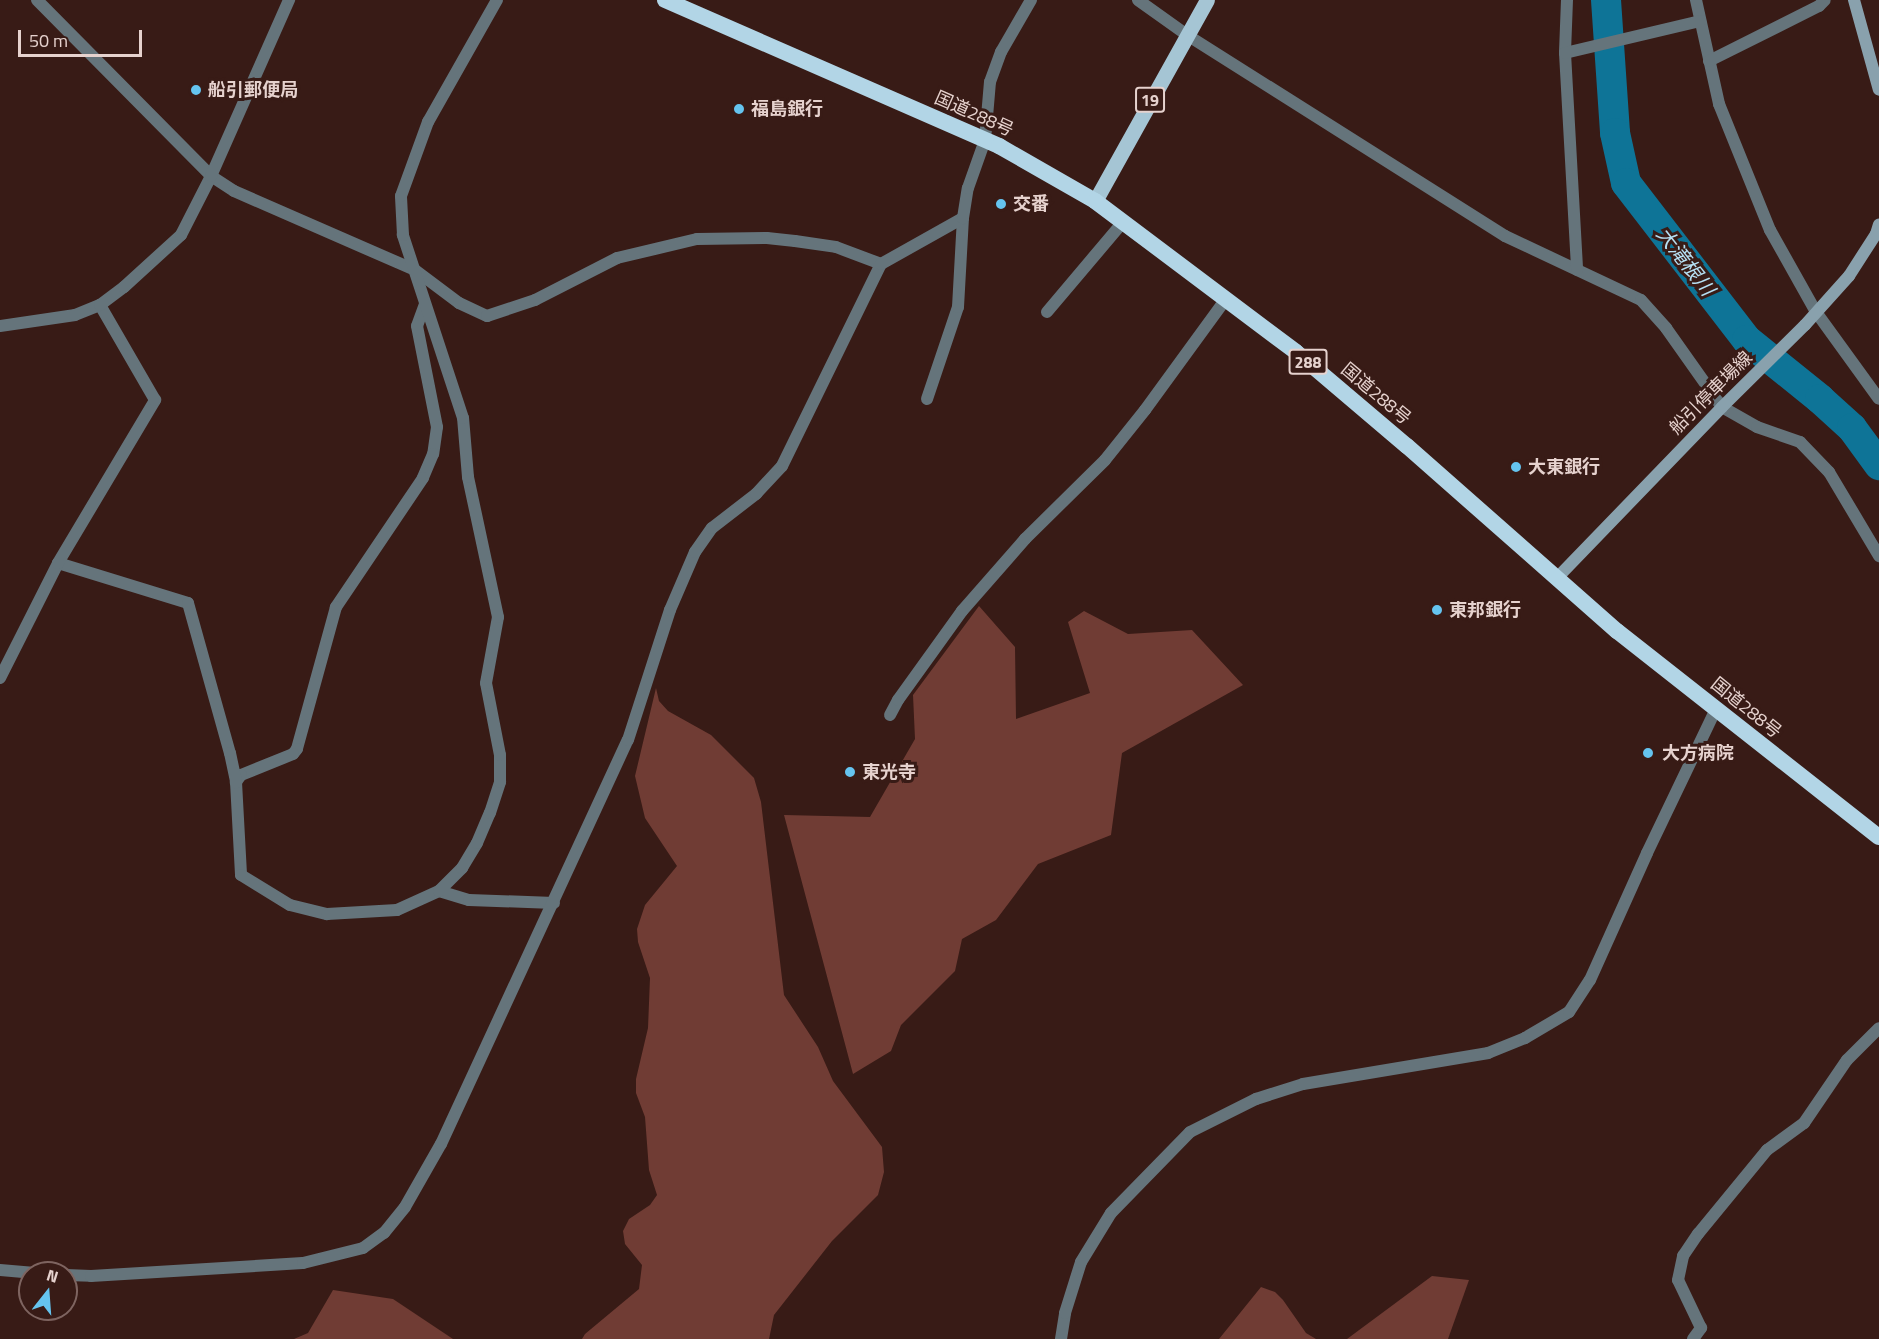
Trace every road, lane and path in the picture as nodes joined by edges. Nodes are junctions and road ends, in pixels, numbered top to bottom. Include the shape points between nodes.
1 (37, 0) edge
2 (289, 0) edge
3 (497, 0) edge
4 (665, 0) edge
5 (1031, 0) edge
6 (1138, 0) edge
7 (1207, 0) edge
8 (1567, 0) edge
9 (1696, 0) edge
10 (1825, 0) edge
11 (1854, 0) edge
12 (1700, 21) junction
13 (1187, 35) junction
14 (1565, 53) junction
15 (1709, 61) junction
16 (1879, 90) edge
17 (985, 140) junction
18 (211, 176) junction
19 (1095, 201) junction
20 (963, 218) junction
21 (1123, 222) junction
22 (1879, 224) edge
23 (881, 264) junction
24 (415, 270) junction
25 (1577, 270) junction
26 (1226, 299) junction
27 (425, 304) junction
28 (99, 305) junction
29 (1047, 312) dead end
30 (1816, 312) junction
31 (0, 326) edge
32 (927, 399) dead end
33 (1879, 399) edge
34 (1722, 407) junction
35 (1879, 556) edge
36 (57, 563) junction
37 (1556, 579) junction
38 (0, 678) edge
39 (1716, 709) junction
40 (890, 715) dead end
41 (236, 782) junction
42 (1879, 837) edge
43 (439, 891) junction
44 (554, 903) junction
45 (1879, 1028) edge
46 (0, 1270) edge
47 (18, 1272) edge
48 (78, 1275) edge
49 (1061, 1339) edge
50 (1693, 1339) edge

1 - 18 street
2 - 18 street
3 - 24 street via 428,122 400,196 403,235
4 - 17 highway, 国道288号 / 288
5 - 17 street via 1001,52 990,82
6 - 13 street
7 - 13 main road, 19
8 - 14 street
9 - 12 street
10 - 15 street
11 - 16 main road
12 - 14 street
12 - 15 street
13 - 19 main road, 19
13 - 25 street via 1505,236
14 - 25 street
15 - 30 street via 1719,104 1770,230
17 - 19 highway, 国道288号 / 288
17 - 20 street via 968,188
18 - 24 street via 234,191
18 - 28 street via 181,235
19 - 21 highway, 国道288号 / 288
20 - 23 street
20 - 32 street via 958,307
21 - 26 highway, 国道288号 / 288
21 - 29 street
22 - 30 main road, 船引停車場線 via 1849,276
23 - 24 street via 836,247 795,241 697,239 617,258 536,300 487,316 459,303
23 - 44 street via 782,466 756,494 712,528 695,552 670,610 628,740
24 - 27 street
25 - 34 street via 1641,300
26 - 37 highway, 国道288号 / 288 via 1353,400
26 - 40 street via 1106,460 1024,538 962,611
27 - 41 street via 417,326 437,427 428,466 336,607 297,749 241,775
27 - 43 street via 463,418 468,477 498,616 486,683 500,755 500,782 477,843 462,868
28 - 31 street via 75,315
28 - 36 street via 155,400
30 - 33 street
30 - 34 main road, 船引停車場線
34 - 35 street via 1757,427 1800,442 1828,472
34 - 37 main road, 船引停車場線
36 - 38 street
36 - 41 street via 188,603
37 - 39 highway, 国道288号 / 288
39 - 42 highway, 国道288号 / 288
39 - 49 street via 1590,980 1569,1012 1525,1038 1488,1053 1303,1084 1256,1098 1190,1132 1111,1213 1081,1262
41 - 43 street via 241,875 290,905 327,914 397,910
43 - 44 street via 469,900
44 - 48 street via 441,1144 420,1184 384,1233 363,1248 303,1263
45 - 50 street via 1847,1060 1804,1123 1767,1150 1683,1256 1678,1280 1701,1328
46 - 47 street

